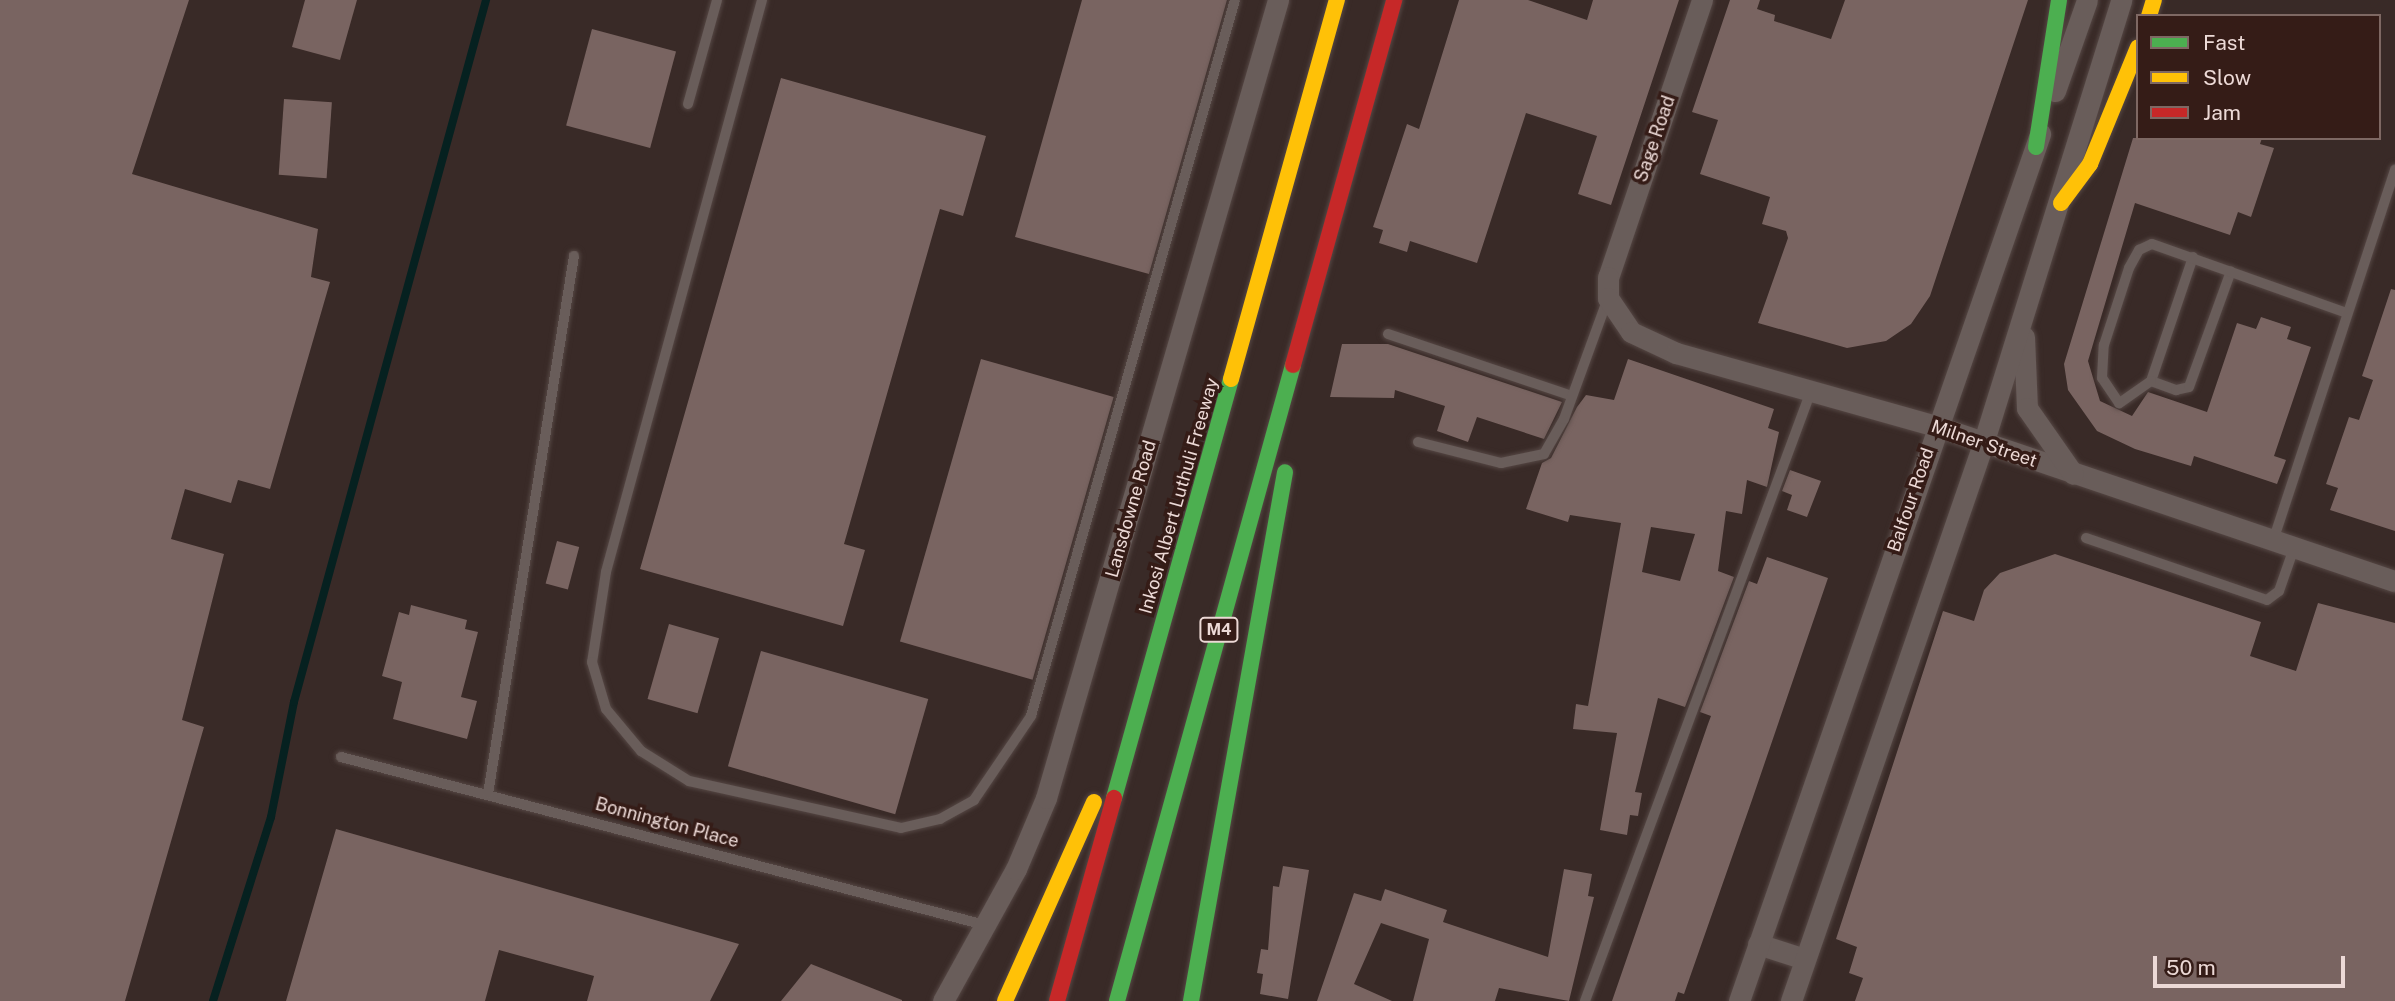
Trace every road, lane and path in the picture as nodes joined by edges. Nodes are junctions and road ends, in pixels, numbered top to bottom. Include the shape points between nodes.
1 (717, 0) edge
2 (762, 0) edge
3 (1235, 0) edge
4 (1278, 0) edge
5 (1337, 0) edge
6 (1394, 0) edge
7 (1702, 0) edge
8 (2059, 0) edge
9 (2087, 0) edge
10 (2121, 0) edge
11 (2136, 52) edge
12 (688, 104) dead end
13 (2036, 147) junction
14 (2395, 170) edge
15 (2061, 203) junction
16 (574, 256) dead end
17 (2193, 257) junction
18 (1321, 258) junction
19 (2231, 271) junction
20 (1608, 288) junction
21 (2027, 300) junction
22 (2347, 313) junction
23 (1388, 334) dead end
24 (2151, 382) junction
25 (1811, 391) junction
26 (1572, 396) junction
27 (1936, 426) junction
28 (1418, 442) dead end
29 (1983, 444) junction
30 (2073, 474) junction
31 (2086, 538) dead end
32 (2273, 541) junction
33 (2294, 548) junction
34 (2395, 582) edge
35 (1140, 706) junction
36 (341, 757) dead end
37 (488, 794) junction
38 (985, 925) junction
39 (1758, 944) junction
40 (1805, 959) junction
41 (943, 1001) edge
42 (1005, 1001) edge
43 (1057, 1001) edge
44 (1117, 1001) edge
45 (1191, 1001) edge
46 (1585, 1001) edge
47 (1739, 1001) edge
48 (1791, 1001) edge

1 - 12 lane
2 - 3 lane via 606,572 592,662 606,709 641,751 688,781 901,828 940,819 974,800 1031,716
4 - 38 street, Lansdowne Road via 1059,759 1032,834
5 - 35 main road, Inkosi Albert Luthuli Freeway
6 - 18 main road, M4
7 - 20 street, Sage Road
8 - 13 main road
9 - 13 street, Balfour Road
10 - 15 street
11 - 15 main road via 2090,164
13 - 27 street, Balfour Road
14 - 22 lane
15 - 21 street
16 - 37 lane
17 - 19 lane
17 - 24 lane
17 - 24 lane via 2152,244 2138,250 2129,268 2104,345 2102,377 2119,403
18 - 44 main road, M4
18 - 45 main road
19 - 22 lane
19 - 24 lane via 2189,387 2176,390
20 - 25 street, Milner Street via 1631,332 1676,353
20 - 26 lane
21 - 29 street
21 - 30 street via 2027,408
22 - 32 lane
23 - 26 lane
25 - 27 street, Milner Street
25 - 46 lane
26 - 28 lane via 1544,454 1527,462 1501,463
27 - 29 street, Milner Street
27 - 39 street, Balfour Road
29 - 30 street, Milner Street
29 - 40 street
30 - 32 street, Milner Street
31 - 33 lane via 2267,600 2280,591
32 - 33 street, Milner Street
33 - 34 street, Milner Street
35 - 42 main road
35 - 43 main road, Inkosi Albert Luthuli Freeway
36 - 37 lane, Bonnington Place
37 - 38 lane, Bonnington Place
38 - 41 street, Lansdowne Road
39 - 40 street
39 - 47 street, Balfour Road
40 - 48 street

